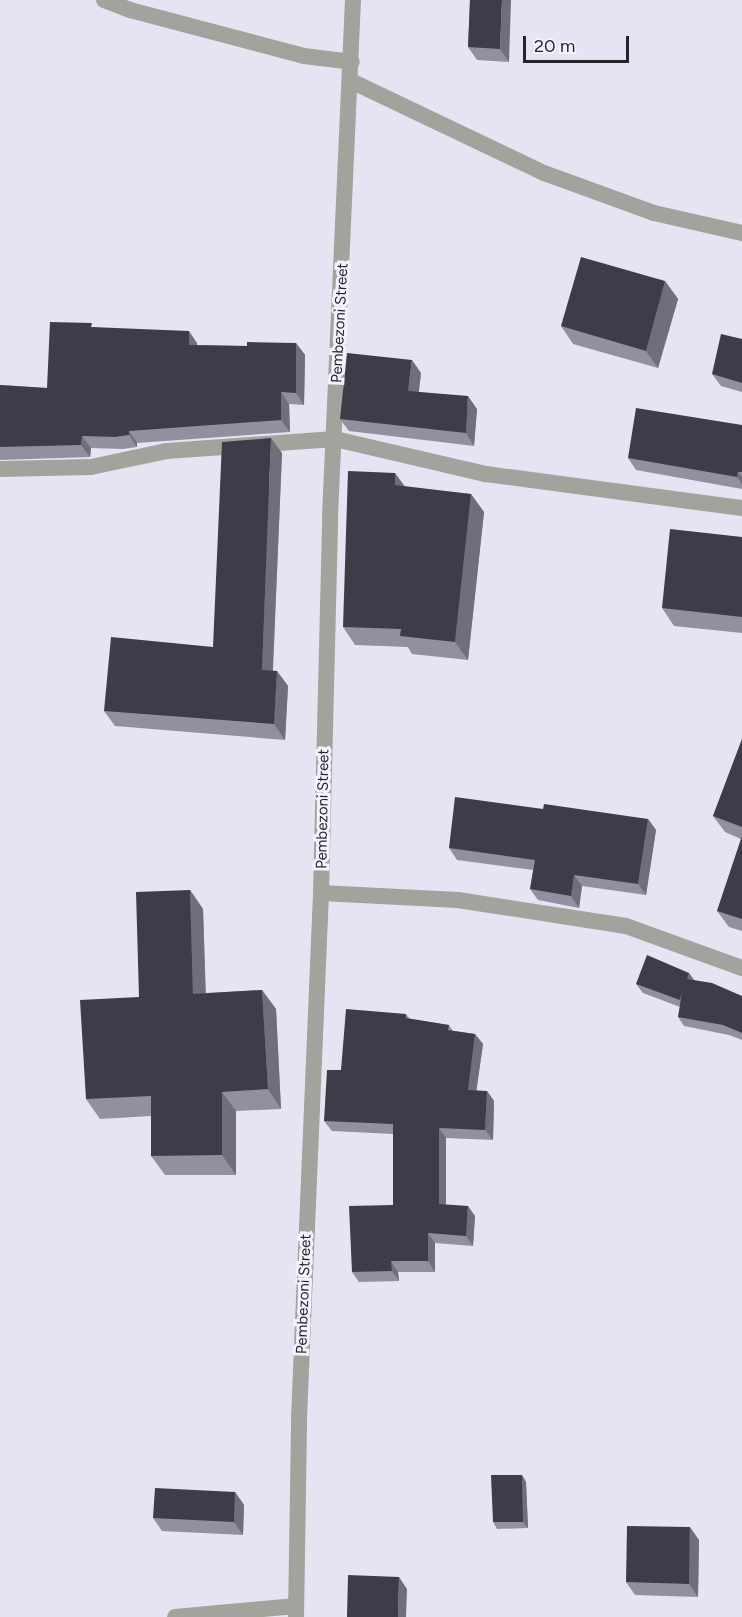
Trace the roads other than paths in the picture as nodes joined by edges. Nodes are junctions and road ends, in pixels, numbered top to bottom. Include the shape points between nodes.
1 (104, 0) edge
2 (353, 0) edge
3 (352, 62) junction
4 (351, 81) junction
5 (742, 233) edge
6 (335, 439) junction
7 (0, 469) edge
8 (742, 508) edge
9 (321, 893) junction
10 (742, 968) edge
11 (295, 1612) edge
12 (175, 1617) edge

1 - 3 street via 304,56
2 - 3 street, Pembezoni Street
3 - 4 street, Pembezoni Street
4 - 5 street via 544,173 654,213
4 - 6 street, Pembezoni Street
6 - 7 street via 167,451 91,466
6 - 8 street via 486,474
6 - 9 street, Pembezoni Street
9 - 10 street via 458,900 626,926
9 - 11 street, Pembezoni Street via 299,1418
11 - 12 street

